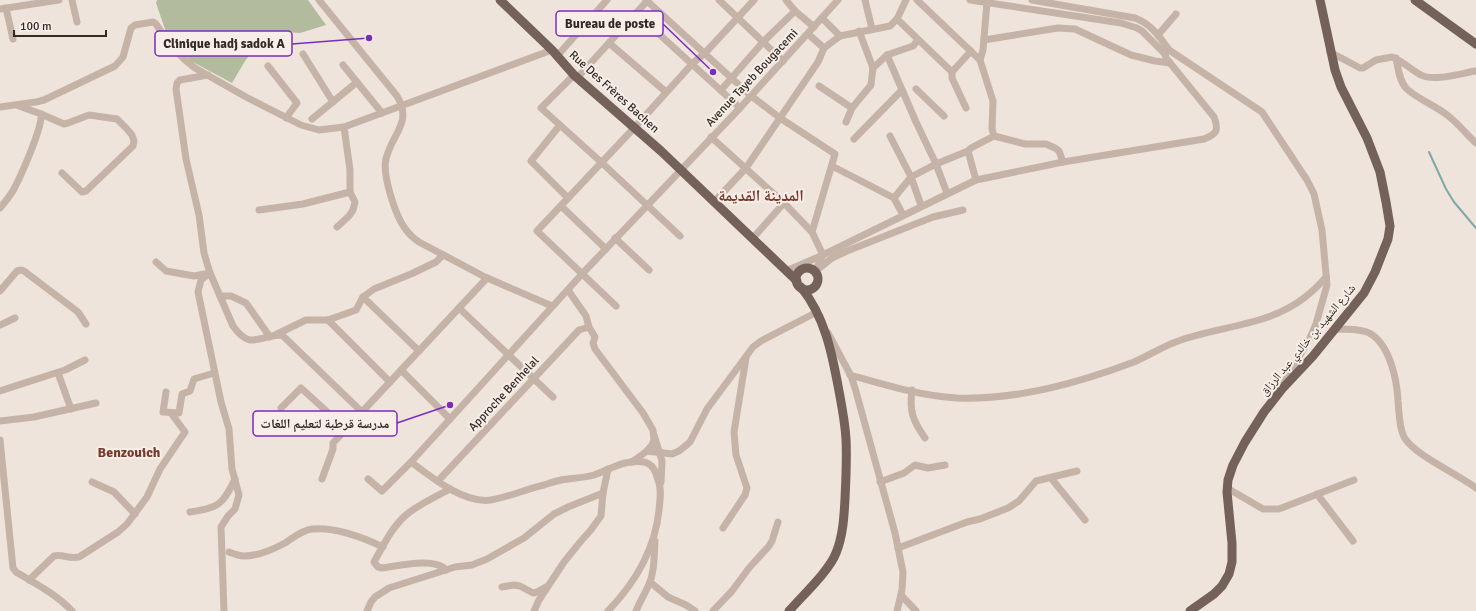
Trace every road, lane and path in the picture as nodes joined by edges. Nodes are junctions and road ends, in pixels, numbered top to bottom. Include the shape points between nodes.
1 (59, 0) edge
2 (72, 0) edge
3 (319, 0) edge
4 (500, 0) edge
5 (608, 0) edge
6 (647, 0) edge
7 (718, 0) edge
8 (754, 0) edge
9 (786, 0) edge
10 (838, 0) edge
11 (865, 0) edge
12 (906, 0) edge
13 (917, 0) edge
14 (970, 0) edge
15 (1032, 0) edge
16 (1320, 0) edge
17 (1415, 0) edge
18 (987, 2) junction
19 (3, 9) edge
20 (795, 10) junction
21 (636, 13) junction
22 (1176, 14) dead end
23 (738, 18) junction
24 (822, 18) junction
25 (897, 18) junction
26 (77, 22) dead end
27 (814, 27) junction
28 (872, 29) junction
29 (860, 31) junction
30 (808, 34) junction
31 (1158, 35) junction
32 (840, 36) junction
33 (13, 39) dead end
34 (918, 40) junction
35 (984, 40) junction
36 (763, 42) junction
37 (609, 43) junction
38 (1476, 44) edge
39 (824, 48) junction
40 (971, 51) junction
41 (1167, 52) junction
42 (1330, 52) junction
43 (554, 53) junction
44 (704, 53) junction
45 (303, 54) dead end
46 (887, 55) junction
47 (1396, 58) junction
48 (783, 60) junction
49 (980, 60) junction
50 (692, 63) junction
51 (1170, 64) junction
52 (344, 65) dead end
53 (268, 66) dead end
54 (873, 68) junction
55 (1476, 71) edge
56 (952, 72) junction
57 (208, 75) junction
58 (576, 76) junction
59 (732, 78) junction
60 (358, 82) junction
61 (819, 86) dead end
62 (916, 89) dead end
63 (721, 90) junction
64 (902, 90) junction
65 (666, 92) junction
66 (750, 96) junction
67 (332, 102) junction
68 (16, 105) junction
69 (402, 105) junction
70 (0, 107) edge
71 (740, 108) junction
72 (852, 108) junction
73 (966, 108) dead end
74 (382, 113) junction
75 (41, 114) junction
76 (944, 116) dead end
77 (286, 118) junction
78 (780, 118) junction
79 (312, 119) dead end
80 (846, 122) dead end
81 (560, 126) junction
82 (344, 127) junction
83 (635, 127) junction
84 (712, 136) junction
85 (890, 136) dead end
86 (994, 136) junction
87 (854, 140) dead end
88 (1476, 143) edge
89 (968, 150) junction
90 (601, 162) junction
91 (1063, 162) junction
92 (936, 164) junction
93 (832, 166) junction
94 (746, 168) junction
95 (680, 170) junction
96 (62, 173) dead end
97 (911, 178) junction
98 (976, 180) junction
99 (350, 192) junction
100 (947, 193) junction
101 (568, 198) junction
102 (894, 198) junction
103 (714, 202) junction
104 (784, 204) junction
105 (647, 205) junction
106 (561, 206) junction
107 (921, 206) junction
108 (0, 208) edge
109 (260, 210) dead end
110 (963, 210) dead end
111 (903, 215) junction
112 (337, 227) dead end
113 (812, 232) junction
114 (680, 236) dead end
115 (615, 238) junction
116 (753, 238) junction
117 (606, 249) junction
118 (443, 255) junction
119 (822, 255) junction
120 (156, 262) dead end
121 (649, 270) dead end
122 (786, 271) junction
123 (815, 271) junction
124 (210, 273) junction
125 (582, 274) junction
126 (487, 278) junction
127 (1326, 278) junction
128 (818, 282) junction
129 (799, 284) junction
130 (568, 290) junction
131 (0, 291) edge
132 (220, 296) junction
133 (363, 297) junction
134 (552, 306) junction
135 (616, 306) dead end
136 (459, 308) junction
137 (818, 312) junction
138 (15, 318) dead end
139 (328, 320) junction
140 (86, 324) dead end
141 (0, 325) edge
142 (589, 327) junction
143 (1335, 329) junction
144 (271, 336) junction
145 (419, 351) junction
146 (508, 354) junction
147 (746, 357) junction
148 (85, 360) dead end
149 (401, 370) junction
150 (58, 372) junction
151 (214, 373) junction
152 (850, 375) junction
153 (534, 378) junction
154 (390, 382) junction
155 (1282, 389) junction
156 (912, 390) junction
157 (0, 391) edge
158 (166, 392) dead end
159 (553, 397) dead end
160 (96, 403) dead end
161 (71, 408) junction
162 (282, 408) dead end
163 (362, 412) junction
164 (171, 413) junction
165 (450, 419) junction
166 (0, 422) edge
167 (346, 429) junction
168 (653, 430) junction
169 (925, 438) dead end
170 (0, 440) edge
171 (648, 451) junction
172 (660, 453) junction
173 (411, 462) junction
174 (631, 462) junction
175 (945, 465) dead end
176 (608, 469) junction
177 (1077, 471) dead end
178 (1051, 478) junction
179 (235, 479) junction
180 (322, 479) dead end
181 (368, 479) dead end
182 (1354, 480) dead end
183 (438, 481) junction
184 (92, 482) dead end
185 (880, 482) junction
186 (1227, 488) junction
187 (1476, 488) edge
188 (450, 489) junction
189 (603, 493) junction
190 (1317, 494) junction
191 (661, 496) junction
192 (190, 512) dead end
193 (135, 514) junction
194 (1085, 520) dead end
195 (778, 522) dead end
196 (723, 528) dead end
197 (655, 535) junction
198 (1353, 541) dead end
199 (383, 546) junction
200 (898, 548) junction
201 (229, 552) dead end
202 (446, 570) junction
203 (29, 580) junction
204 (650, 582) junction
205 (548, 586) junction
206 (502, 587) dead end
207 (901, 595) junction
208 (72, 611) edge
209 (224, 611) edge
210 (367, 611) edge
211 (534, 611) edge
212 (608, 611) edge
213 (636, 611) edge
214 (695, 611) edge
215 (713, 611) edge
216 (789, 611) edge
217 (897, 611) edge
218 (916, 611) edge
219 (1190, 611) edge

1 - 19 street
2 - 26 street
3 - 69 street
4 - 43 main road, Rue Des Frères Bachen
5 - 43 street
6 - 21 street
6 - 44 street
7 - 23 street
8 - 23 street
9 - 20 street
10 - 24 street, Avenue Tayeb Bougacemi
11 - 28 street
12 - 25 street
13 - 40 street
14 - 18 street
15 - 31 street via 1135,18 1146,23
16 - 42 main road, شارع الشهيد بن خالدي عبد الرزاق
17 - 38 main road
18 - 35 street
18 - 41 street via 1129,26 1142,31
19 - 33 street
20 - 27 street
20 - 36 street
21 - 37 street
21 - 50 street
22 - 31 street
23 - 36 street
23 - 44 street
24 - 27 street, Avenue Tayeb Bougacemi
24 - 32 street
25 - 28 street via 890,26
25 - 34 street
27 - 30 street, Avenue Tayeb Bougacemi
28 - 29 street
29 - 32 street
29 - 54 street
30 - 39 street
30 - 48 street, Avenue Tayeb Bougacemi
31 - 41 street
32 - 39 street
34 - 46 street via 913,46
34 - 56 street
35 - 49 street
35 - 51 street via 1058,28 1075,29 1131,55
36 - 48 street
36 - 59 street
37 - 58 street
37 - 65 street
39 - 78 street via 818,62
40 - 49 street
40 - 56 street
41 - 51 street via 1166,58
41 - 127 street via 1256,107 1267,119 1314,194 1322,230
42 - 47 street via 1360,68 1385,58
42 - 143 main road, شارع الشهيد بن خالدي عبد الرزاق via 1341,87 1374,153 1390,226 1388,239 1364,293
43 - 58 main road, Rue Des Frères Bachen
43 - 69 street
44 - 50 street
44 - 59 street
45 - 67 street
46 - 54 street
46 - 64 street
47 - 55 street via 1429,78
47 - 88 street via 1405,87 1447,115
48 - 66 street, Avenue Tayeb Bougacemi
49 - 86 street via 993,101
50 - 63 street
50 - 65 street
51 - 91 street via 1214,117 1217,125 1212,136
52 - 60 street
53 - 77 street via 297,103
54 - 72 street via 870,85
56 - 73 street via 952,78
57 - 68 street via 185,60 153,22 135,25 129,33 123,57 115,66 44,100
57 - 77 street
57 - 124 street via 180,80 176,89 186,159
58 - 81 street via 541,108
58 - 83 main road, Rue Des Frères Bachen
59 - 63 street
59 - 66 street
60 - 67 street
60 - 74 street
61 - 72 street
62 - 76 street
63 - 71 street
64 - 87 street
64 - 92 street
65 - 83 street
66 - 71 street, Avenue Tayeb Bougacemi
66 - 78 street
67 - 79 street
68 - 70 street
68 - 75 street
69 - 74 street
69 - 118 street via 404,115 401,126 385,160 389,189 398,215 411,236
71 - 84 street, Avenue Tayeb Bougacemi
72 - 80 street
74 - 82 street
75 - 96 street via 64,124 89,115 117,119 132,135 133,146 86,191 82,192
75 - 108 street via 36,137 16,186
77 - 82 street via 319,130
78 - 93 street via 834,154
78 - 94 street
81 - 90 street
81 - 101 street via 531,161
82 - 99 street via 350,170
83 - 90 street
83 - 95 main road, Rue Des Frères Bachen
84 - 94 street
84 - 95 street, Avenue Tayeb Bougacemi
85 - 97 street
86 - 89 street
86 - 91 street via 1025,144 1046,144 1059,152
89 - 92 street
89 - 98 street
90 - 101 street
90 - 105 street
91 - 98 street
92 - 97 street
92 - 100 street
93 - 102 street
93 - 113 street
94 - 103 street
94 - 104 street
95 - 103 main road, Rue Des Frères Bachen
95 - 105 street, Avenue Tayeb Bougacemi
97 - 102 street
97 - 107 street
98 - 100 street
99 - 109 street via 303,204
99 - 112 street via 355,202 353,210
100 - 107 street
101 - 106 street
102 - 111 street
103 - 116 main road, Rue Des Frères Bachen
104 - 113 street
104 - 116 street
105 - 114 street
105 - 115 street, Avenue Tayeb Bougacemi
106 - 117 street
106 - 125 street via 537,231
107 - 111 street
110 - 123 street via 933,217 847,251 832,258
111 - 119 street
113 - 119 street
115 - 117 street, Avenue Tayeb Bougacemi
115 - 121 street
116 - 122 main road, Rue Des Frères Bachen
117 - 125 street, Avenue Tayeb Bougacemi
118 - 126 street
118 - 133 street via 436,262 374,289
119 - 122 street
119 - 123 street
120 - 124 street via 166,271 194,276
122 - 129 main road, Rue Des Frères Bachen
123 - 128 main road
123 - 129 main road via 809,268 802,270 798,274
124 - 132 street
124 - 151 street via 201,280 198,292
125 - 130 street, Avenue Tayeb Bougacemi
125 - 135 street
126 - 134 street
126 - 136 street
127 - 155 street via 1324,298 1316,324
127 - 156 street via 1305,298 1282,311 1181,340 1135,361 1048,389 979,398 936,396
128 - 129 main road via 811,289 804,289
128 - 137 main road
129 - 137 main road, Rue Des Frères Bachen
130 - 134 street, Avenue Tayeb Bougacemi
130 - 142 street via 586,316
131 - 140 street via 17,271 24,271 78,312
132 - 144 street via 231,296 246,304
132 - 144 street via 233,326 246,340
133 - 139 street via 356,310
133 - 145 street
134 - 146 street, Avenue Tayeb Bougacemi
136 - 145 street
136 - 146 street
137 - 147 street via 761,341
137 - 152 street
137 - 216 main road via 827,336 844,419 847,464 843,526 836,554
138 - 141 street
139 - 144 street via 306,320
139 - 154 street
142 - 153 street, Approche Benhelal via 579,330
142 - 168 street via 595,337 595,349
143 - 155 main road, شارع الشهيد بن خالدي عبد الرزاق
143 - 187 street via 1357,330 1371,334 1381,344 1392,367 1404,438 1418,452
144 - 163 street via 282,335
145 - 149 street
146 - 153 street
146 - 165 street, Avenue Tayeb Bougacemi
147 - 172 street via 707,409 690,442 679,452
147 - 196 street via 734,432 736,454 747,488
148 - 150 street
149 - 154 street
149 - 165 street
150 - 157 street
150 - 161 street
151 - 164 street via 194,379 190,391 182,394 180,414
151 - 179 street via 228,429
152 - 156 street
152 - 185 street
153 - 159 street
153 - 183 street, Approche Benhelal
154 - 163 street
155 - 186 main road, شارع الشهيد بن خالدي عبد الرزاق via 1245,442 1233,465
156 - 169 street via 910,410 916,426
158 - 164 street via 163,412
160 - 161 street
161 - 166 street
162 - 167 street via 302,388
163 - 167 street
164 - 193 street via 185,432 160,469 147,497
165 - 173 street, Avenue Tayeb Bougacemi
167 - 180 street via 333,443
168 - 171 street via 654,440
168 - 172 street
170 - 203 street via 13,568
171 - 172 street
171 - 174 street
172 - 191 street
173 - 181 street, Avenue Tayeb Bougacemi via 382,490
173 - 183 street
174 - 176 street
174 - 191 street via 644,462 655,470
175 - 185 street via 928,468 915,465 904,473
176 - 188 street via 595,475 560,480 489,500 478,500
176 - 189 street
177 - 178 street
178 - 194 street
178 - 200 street via 1036,481 1015,505
179 - 192 street via 220,504
179 - 209 street via 238,502 221,527
182 - 190 street
183 - 188 street
184 - 193 street via 114,492
185 - 200 street
186 - 190 street via 1263,509 1279,509
186 - 219 main road, شارع الشهيد بن خالدي عبد الرزاق via 1232,543 1229,574 1214,594
188 - 199 street via 405,516
189 - 202 street via 554,514 524,538 487,559
189 - 205 street via 601,516 597,523 568,556
190 - 198 street
191 - 197 street
193 - 203 street via 118,532 79,557 54,556
195 - 215 street via 769,546
197 - 204 street
197 - 212 street via 630,585
199 - 201 street via 333,530 311,529 263,552 244,556
199 - 202 street via 374,562 378,567 436,564
200 - 207 street via 903,572
202 - 210 street via 389,588 375,597
203 - 208 street via 57,597
204 - 213 street
204 - 214 street via 668,597
205 - 206 street via 533,593 520,586
205 - 211 street
207 - 217 street
207 - 218 street

